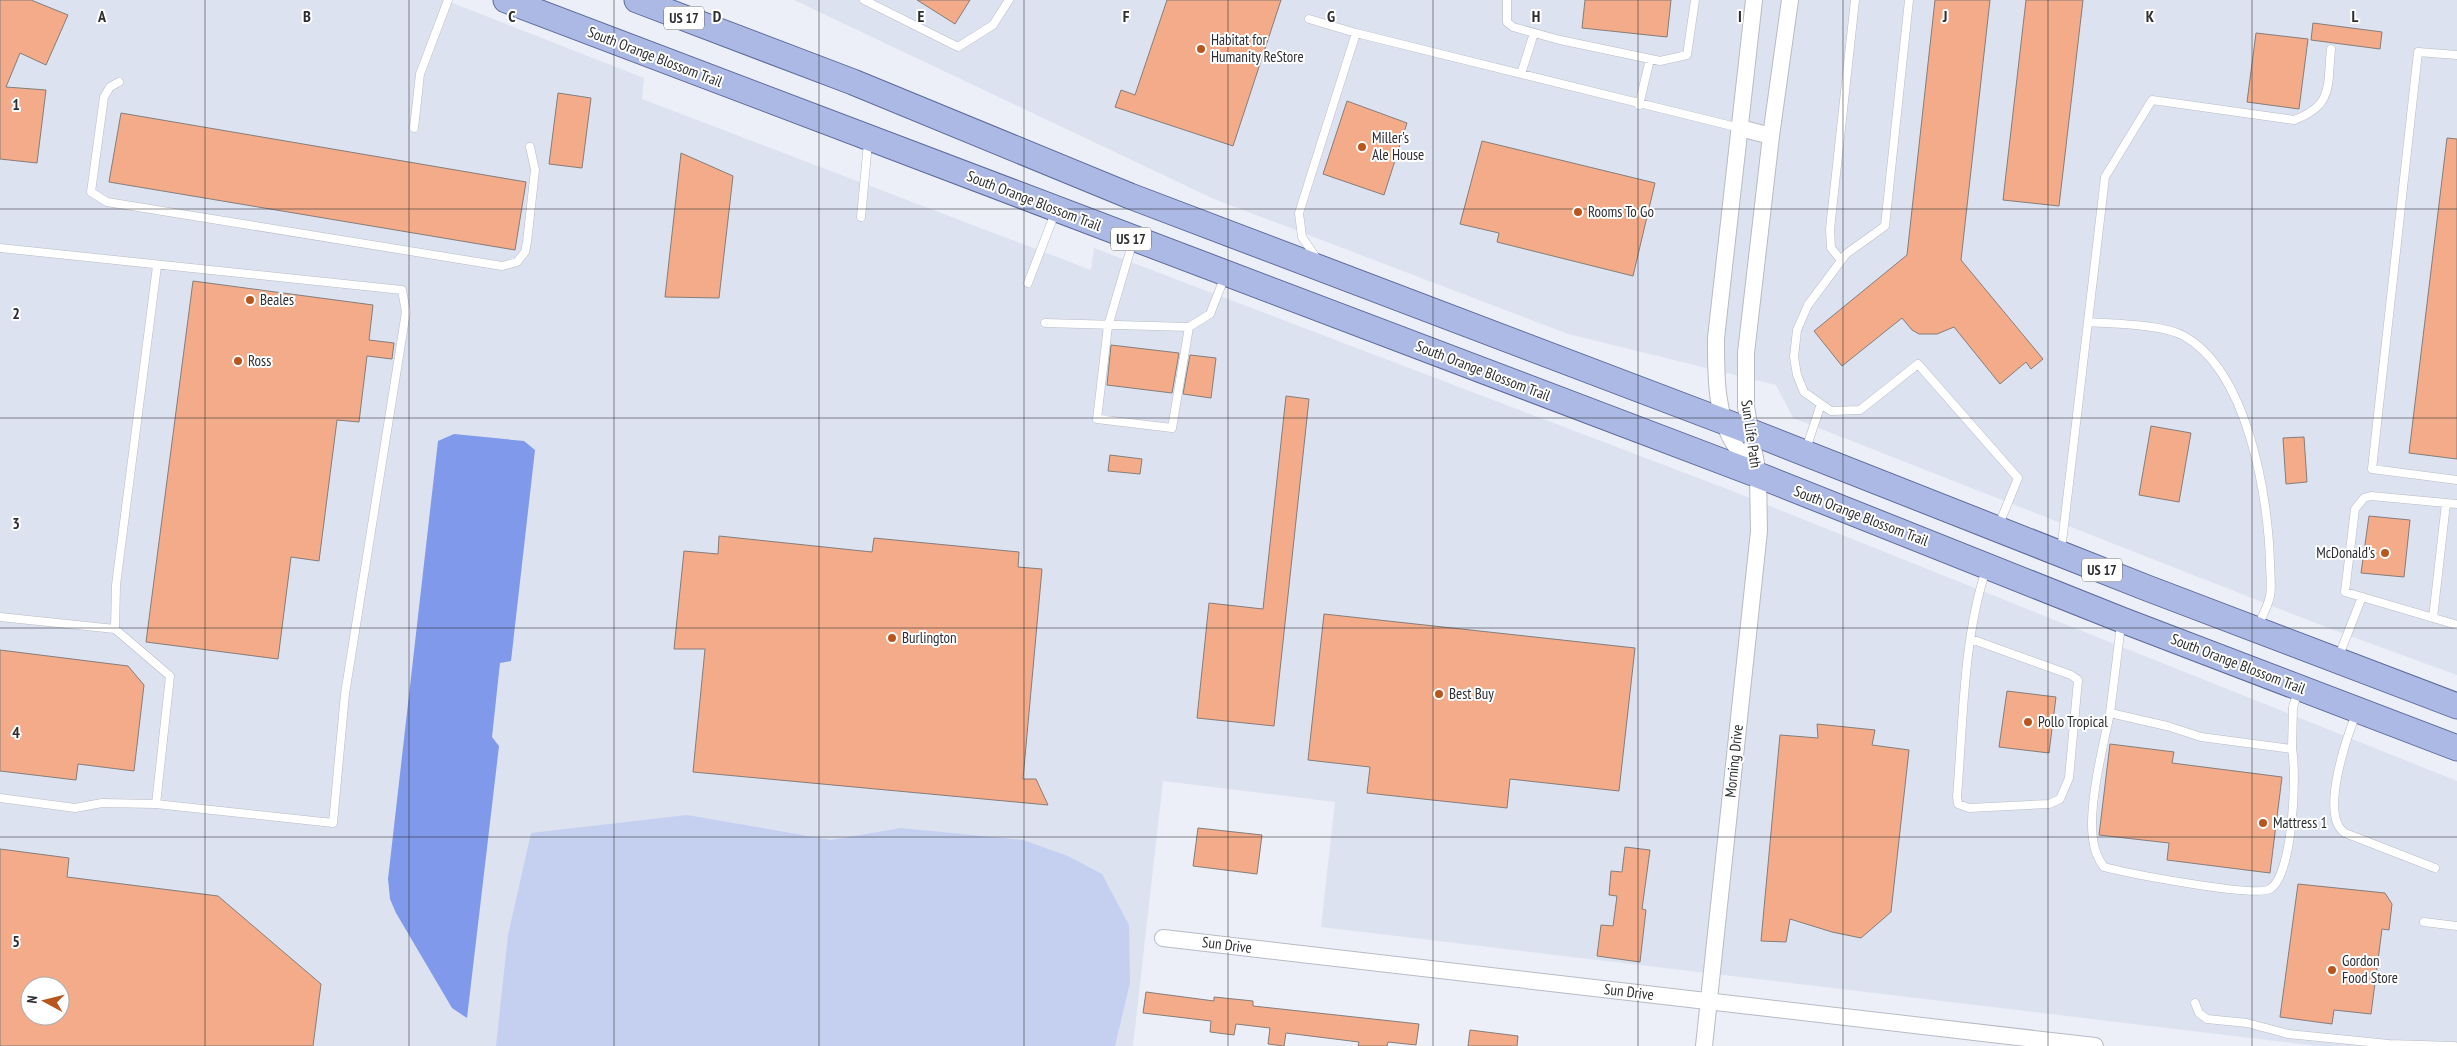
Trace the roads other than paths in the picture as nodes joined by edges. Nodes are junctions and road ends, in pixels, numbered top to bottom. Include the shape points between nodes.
1 (448, 0) edge
2 (506, 0) edge
3 (637, 0) edge
4 (864, 0) edge
5 (1009, 0) edge
6 (1507, 0) edge
7 (1695, 0) edge
8 (1754, 0) edge
9 (1790, 0) edge
10 (1856, 0) edge
11 (1909, 0) edge
12 (1310, 19) dead end
13 (1356, 33) junction
14 (1534, 33) junction
15 (2331, 49) dead end
16 (2457, 55) edge
17 (1650, 59) junction
18 (1521, 74) junction
19 (119, 82) dead end
20 (1639, 105) junction
21 (414, 128) dead end
22 (1740, 128) junction
23 (1771, 136) junction
24 (869, 138) junction
25 (530, 147) dead end
26 (1056, 210) junction
27 (861, 217) dead end
28 (1134, 240) junction
29 (0, 248) edge
30 (1841, 260) junction
31 (157, 266) junction
32 (1323, 270) junction
33 (1226, 274) junction
34 (1028, 283) dead end
35 (2088, 322) junction
36 (1045, 323) dead end
37 (1108, 326) junction
38 (1189, 327) junction
39 (1821, 404) junction
40 (1723, 421) junction
41 (1749, 430) junction
42 (1804, 452) junction
43 (1758, 475) junction
44 (2457, 480) edge
45 (2446, 503) junction
46 (2457, 504) edge
47 (1997, 528) junction
48 (2061, 554) junction
49 (1988, 566) junction
50 (2362, 597) junction
51 (0, 617) edge
52 (2433, 618) junction
53 (2122, 620) junction
54 (2457, 625) edge
55 (115, 629) junction
56 (2257, 630) junction
57 (1971, 639) junction
58 (2337, 661) junction
59 (2299, 688) junction
60 (2457, 706) edge
61 (2358, 710) junction
62 (2110, 712) junction
63 (2457, 748) edge
64 (2292, 749) junction
65 (0, 798) edge
66 (156, 804) junction
67 (2435, 868) dead end
68 (2424, 922) dead end
69 (2457, 926) edge
70 (1163, 938) dead end
71 (1709, 1001) junction
72 (2195, 1002) dead end
73 (1704, 1046) edge
74 (2095, 1046) edge
75 (2454, 1046) edge

1 - 21 lane via 420,74
2 - 24 main road, South Orange Blossom Trail / US 17
3 - 32 main road, US 17 via 853,82 1098,183
4 - 5 lane via 958,47 993,25
6 - 14 lane via 1507,22
7 - 17 lane via 1687,55 1660,61
8 - 22 street, Sun Life Path
9 - 23 street, Sun Life Path
10 - 30 lane via 1830,229 1831,248
11 - 30 lane via 1886,226
12 - 13 lane
13 - 18 lane
13 - 32 lane via 1299,213 1302,236
14 - 17 lane
14 - 18 lane
15 - 35 lane via 2325,100 2310,114 2294,120 2152,100 2105,177
16 - 44 lane via 2418,52 2372,469
17 - 20 lane
18 - 20 lane
19 - 25 lane via 110,87 104,97 91,192 107,202 502,266 517,262 527,242 536,170
20 - 22 lane
22 - 23 street
22 - 40 street, Sun Life Path via 1716,338
23 - 41 street, Sun Life Path via 1746,353
24 - 26 main road, South Orange Blossom Trail / US 17
24 - 27 lane
26 - 28 main road, South Orange Blossom Trail / US 17
26 - 34 lane
28 - 33 main road, South Orange Blossom Trail / US 17
28 - 37 lane
29 - 31 lane
30 - 39 lane via 1808,304 1797,330 1794,357 1797,375 1804,392
31 - 55 lane via 117,576
31 - 66 lane via 402,290 406,312 345,694 333,823
32 - 40 main road, US 17
33 - 38 lane via 1210,314
33 - 43 main road, South Orange Blossom Trail / US 17
35 - 48 lane
35 - 56 lane via 2172,331 2185,337 2220,370 2255,450 2268,525 2270,596
36 - 37 lane
37 - 38 lane
37 - 38 lane via 1096,419 1172,428
39 - 42 lane
39 - 47 lane via 1831,410 1860,410 1918,364 2018,478
40 - 41 main road, US 17
40 - 43 street, Sun Life Path via 1734,444
41 - 42 main road, US 17
41 - 43 street, Sun Life Path
42 - 47 main road, US 17
43 - 49 main road, South Orange Blossom Trail / US 17
43 - 71 street, Morning Drive via 1759,531
45 - 46 lane
45 - 50 lane via 2364,498 2355,509 2345,592
45 - 52 lane
47 - 48 main road, US 17
48 - 56 main road, US 17
49 - 53 main road, South Orange Blossom Trail / US 17
49 - 57 lane
50 - 52 lane
50 - 58 lane
51 - 55 lane
52 - 54 lane
53 - 59 main road, South Orange Blossom Trail / US 17
53 - 62 lane
55 - 66 lane via 170,676
56 - 58 main road, US 17
57 - 57 lane via 1958,804 1969,808 2049,804 2060,799 2069,778 2078,680
58 - 60 main road, US 17
59 - 61 main road, South Orange Blossom Trail / US 17
59 - 64 lane via 2293,707
61 - 63 main road, South Orange Blossom Trail / US 17
61 - 67 lane via 2340,759 2334,815 2336,826 2344,834
62 - 64 lane via 2201,737
62 - 64 lane via 2100,758 2092,838 2104,867 2122,872 2232,890 2269,890 2276,883 2288,852
65 - 66 lane via 75,808 102,803
68 - 69 lane
70 - 71 street, Sun Drive
71 - 73 street, Morning Drive
71 - 74 street, Sun Drive
72 - 75 lane via 2199,1013 2207,1018 2247,1023 2288,1034 2389,1044

